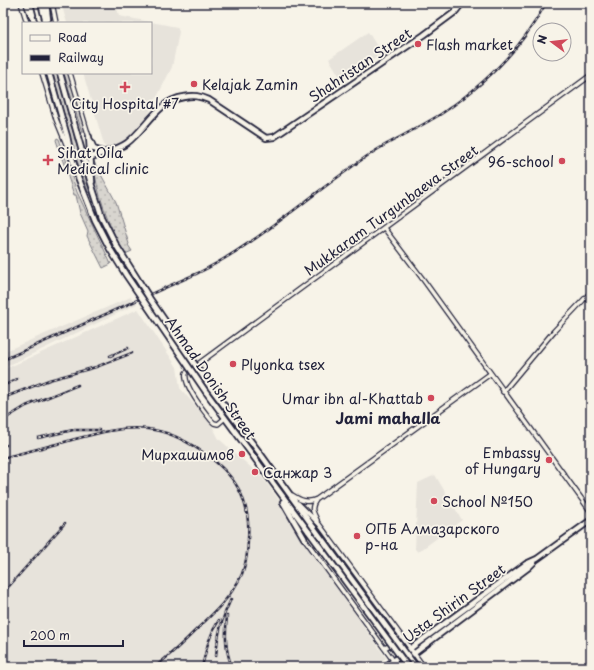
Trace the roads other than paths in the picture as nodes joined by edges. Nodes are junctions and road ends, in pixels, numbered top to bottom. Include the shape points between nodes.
1 (21, 3) edge
2 (26, 3) edge
3 (30, 3) edge
4 (41, 3) edge
5 (46, 3) edge
6 (52, 3) edge
7 (462, 3) edge
8 (27, 22) edge
9 (35, 22) edge
10 (35, 22) edge
11 (47, 22) edge
12 (47, 22) edge
13 (56, 22) edge
14 (42, 74) edge
15 (49, 74) edge
16 (60, 74) edge
17 (70, 74) edge
18 (591, 75) edge
19 (89, 137) junction
20 (104, 152) junction
21 (71, 155) junction
22 (90, 158) junction
23 (93, 190) junction
24 (384, 228) junction
25 (591, 292) edge
26 (490, 374) junction
27 (503, 392) junction
28 (225, 418) junction
29 (268, 478) junction
30 (293, 497) junction
31 (317, 499) junction
32 (591, 512) edge
33 (591, 520) edge
34 (319, 524) junction
35 (304, 538) joint
36 (537, 559) junction
37 (401, 635) junction
38 (384, 648) junction
39 (410, 648) junction
40 (414, 654) junction
41 (393, 661) junction
42 (385, 667) edge
43 (397, 667) edge
44 (408, 667) edge
45 (416, 667) edge
46 (424, 667) edge

1 - 8 street
2 - 9 main road
3 - 10 main road
4 - 11 main road
5 - 12 main road
6 - 13 street
7 - 20 main road, Shahristan Street via 455,12 424,35 275,137 266,138 218,105 194,96 177,98 167,103 127,143 115,150
14 - 21 street via 56,119
15 - 21 main road, Ahmad Donish Street
16 - 23 main road, Ahmad Donish Street
17 - 19 street
18 - 24 street, Mukkaram Turgunbaeva Street
19 - 20 main road via 94,149
19 - 22 main road
20 - 22 main road
21 - 28 main road, Ahmad Donish Street, bridge via 89,206 110,249
22 - 23 main road
23 - 30 main road, Ahmad Donish Street, bridge via 116,245 150,300 211,388
24 - 26 street
24 - 28 street, Mukkaram Turgunbaeva Street via 186,373 185,380 211,420 218,424
25 - 27 street via 554,331
26 - 27 street
26 - 31 street
27 - 32 street
28 - 29 main road, Ahmad Donish Street
29 - 35 main road
29 - 44 main road, Ahmad Donish Street, bridge
30 - 31 street via 308,502
30 - 34 street, Ahmad Donish Street
30 - 45 main road, Ahmad Donish Street, bridge
31 - 34 street via 312,509
33 - 36 main road, Usta Shirin Street
34 - 37 street, Ahmad Donish Street
35 - 38 street
36 - 39 main road, Usta Shirin Street via 526,564
36 - 40 main road, Usta Shirin Street
37 - 38 street via 394,644
37 - 39 street, Ahmad Donish Street
38 - 41 street
39 - 40 street, Ahmad Donish Street
39 - 41 main road, Usta Shirin Street
40 - 43 main road, Usta Shirin Street
40 - 46 street, Ahmad Donish Street
41 - 42 main road, Usta Shirin Street
41 - 43 street

